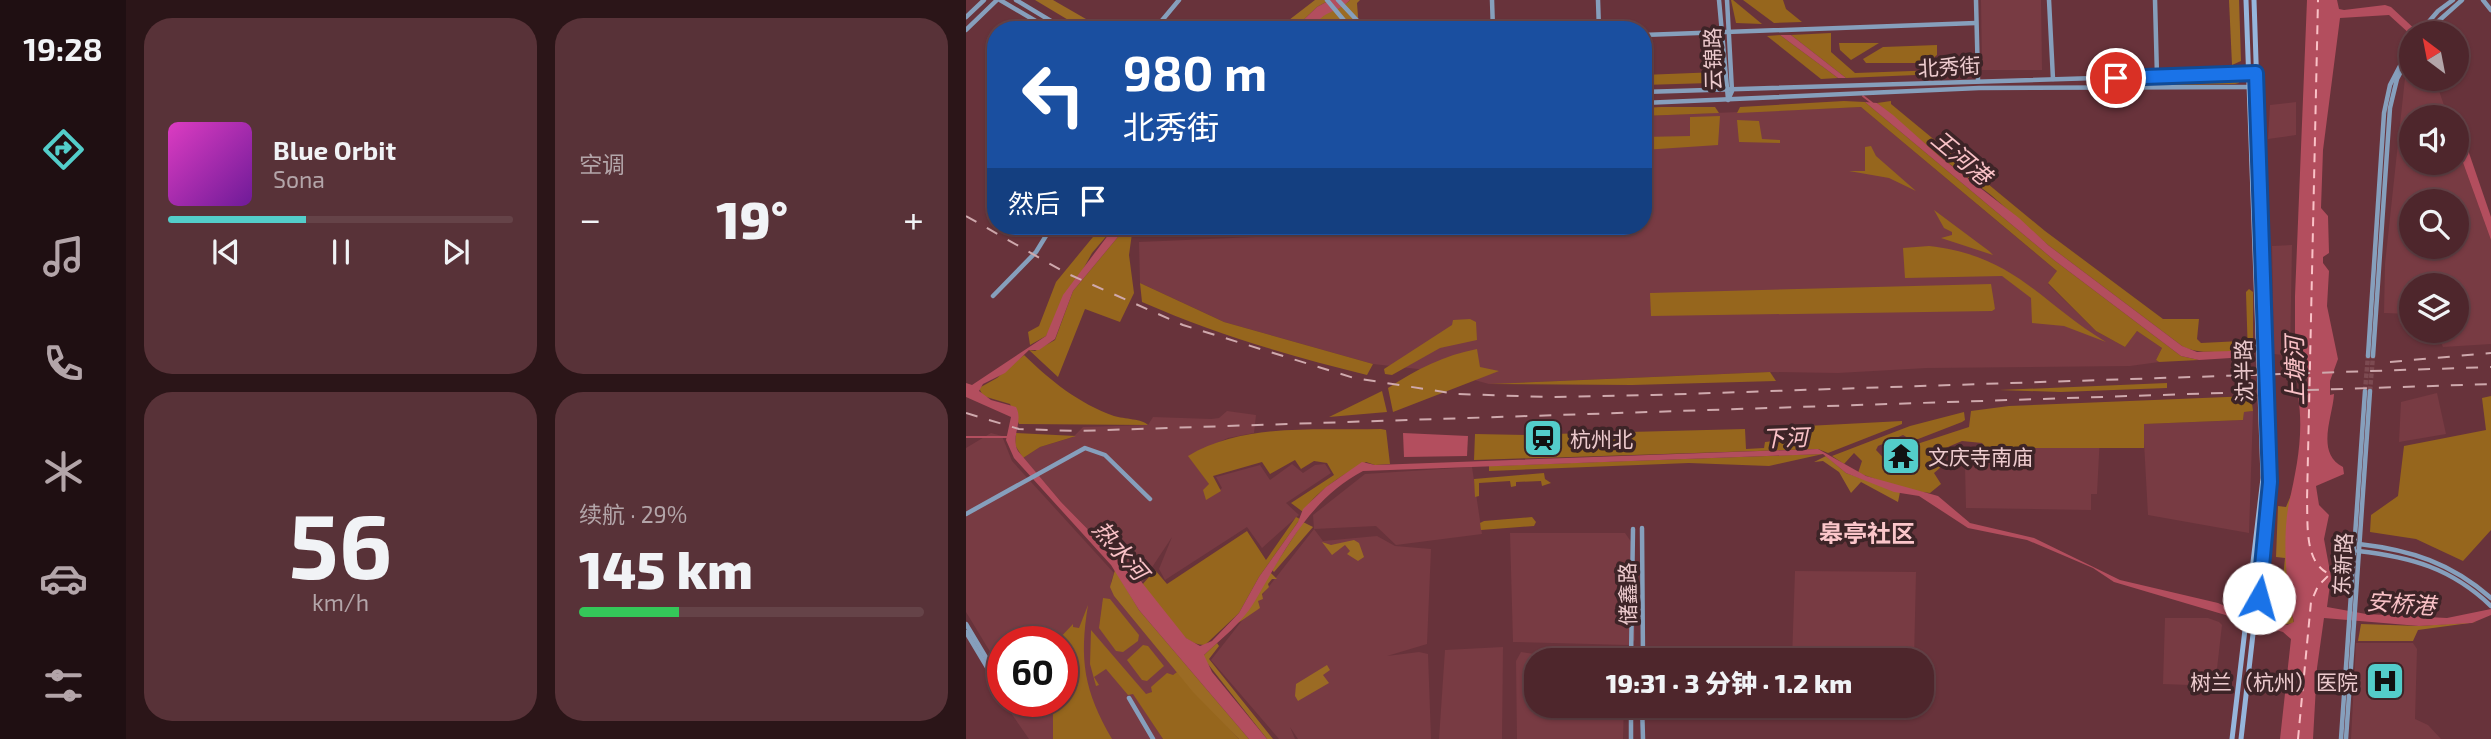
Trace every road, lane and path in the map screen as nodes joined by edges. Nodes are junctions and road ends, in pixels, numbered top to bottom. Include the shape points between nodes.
1 (984, 0) edge
2 (999, 0) edge
3 (1016, 0) edge
4 (1179, 0) edge
5 (1327, 0) edge
6 (1338, 0) edge
7 (1492, 0) edge
8 (1598, 0) edge
9 (1719, 0) edge
10 (1727, 0) edge
11 (1976, 0) edge
12 (2049, 0) edge
13 (2155, 0) edge
14 (2246, 0) edge
15 (2254, 0) edge
16 (2453, 0) edge
17 (2462, 0) edge
18 (2483, 0) edge
19 (2491, 10) edge
20 (966, 17) edge
21 (1035, 21) edge
22 (1051, 21) edge
23 (1162, 21) edge
24 (1344, 21) edge
25 (1358, 21) edge
26 (1493, 21) edge
27 (1598, 21) edge
28 (2433, 21) edge
29 (2436, 21) edge
30 (1976, 23) junction
31 (966, 30) edge
32 (1721, 32) junction
33 (1728, 32) junction
34 (1652, 35) edge
35 (2399, 68) edge
36 (2248, 73) junction
37 (2256, 73) junction
38 (2399, 75) edge
39 (2157, 76) junction
40 (2053, 79) junction
41 (1978, 80) junction
42 (2248, 87) junction
43 (2257, 87) junction
44 (1725, 89) junction
45 (1732, 91) junction
46 (1652, 92) edge
47 (1728, 100) junction
48 (1652, 103) edge
49 (1046, 235) edge
50 (993, 296) dead end
51 (2367, 391) tunnel mouth
52 (1150, 499) dead end
53 (966, 514) edge
54 (1642, 528) dead end
55 (1633, 529) dead end
56 (2356, 544) junction
57 (2356, 551) junction
58 (2488, 598) edge
59 (2491, 606) edge
60 (966, 624) edge
61 (966, 632) edge
62 (1631, 648) edge
63 (1643, 648) edge
64 (987, 659) edge
65 (987, 667) edge
66 (1129, 698) dead end
67 (1631, 718) edge
68 (1642, 718) edge
69 (1153, 739) edge
70 (1631, 739) edge
71 (1643, 739) edge
72 (2232, 739) edge
73 (2241, 739) edge
74 (2343, 739) edge

1 - 20 main road
2 - 21 main road
2 - 31 main road
3 - 22 main road
4 - 23 main road
5 - 24 main road
6 - 25 main road
7 - 26 main road
8 - 27 main road
9 - 32 main road, 云锦路
10 - 33 main road, 云锦路
11 - 30 main road
12 - 40 main road
13 - 39 main road
14 - 36 main road, 沈半路
15 - 37 main road, 沈半路
16 - 28 main road
17 - 29 main road
18 - 19 main road
30 - 33 main road
30 - 41 main road
32 - 33 main road
32 - 34 main road
32 - 44 main road, 云锦路
33 - 45 main road, 云锦路
35 - 38 main road via 2384,113 2370,356 2390,108
36 - 37 main road, 北秀街
36 - 39 main road, 北秀街
36 - 42 main road, 沈半路
37 - 43 main road, 沈半路
39 - 40 main road, 北秀街
40 - 41 main road, 北秀街
41 - 45 main road, 北秀街
42 - 43 main road, 北秀街
42 - 47 main road, 北秀街 via 1979,89
42 - 72 main road, 沈半路 via 2263,478
43 - 73 main road, 沈半路 via 2270,482
44 - 45 main road, 北秀街
44 - 46 main road, 北秀街
44 - 47 main road, 云锦路
45 - 47 main road, 云锦路
47 - 48 main road, 北秀街
49 - 50 main road
51 - 56 main road, 东新路
52 - 53 main road via 1105,455 1091,448 1071,454
54 - 63 main road, 储鑫路
55 - 62 main road, 储鑫路
56 - 57 main road, 东新路
56 - 58 main road via 2404,550 2442,563
57 - 58 main road via 2397,555 2434,566
57 - 74 main road, 东新路
58 - 59 main road
60 - 64 main road
61 - 65 main road
66 - 69 main road
67 - 70 main road
68 - 71 main road

